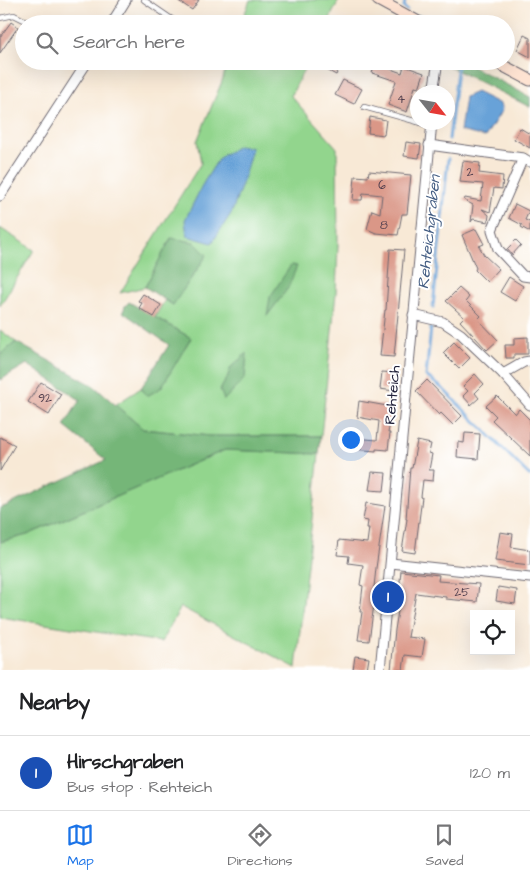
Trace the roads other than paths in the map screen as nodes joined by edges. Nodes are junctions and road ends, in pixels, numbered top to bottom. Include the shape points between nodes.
1 (126, 0) edge
2 (144, 0) edge
3 (378, 0) edge
4 (117, 15) edge
5 (165, 15) edge
6 (406, 15) edge
7 (15, 16) edge
8 (0, 18) edge
9 (79, 70) edge
10 (437, 70) edge
11 (511, 70) edge
12 (530, 80) edge
13 (434, 85) edge
14 (364, 107) dead end
15 (410, 120) edge
16 (430, 130) edge
17 (429, 145) junction
18 (527, 160) edge
19 (0, 196) edge
20 (530, 276) edge
21 (413, 315) junction
22 (530, 361) edge
23 (503, 374) junction
24 (530, 405) edge
25 (391, 563) junction
26 (530, 578) edge
27 (380, 670) edge

1 - 4 street
2 - 5 lane
3 - 6 main road
7 - 8 lane
9 - 19 street
10 - 13 street
11 - 12 main road
14 - 15 lane
16 - 17 street, Rehteich
17 - 18 street
17 - 21 street, Rehteich
18 - 20 street via 492,230 498,249 523,276
21 - 23 street via 444,322
21 - 25 street, Rehteich
22 - 23 street
23 - 24 street
25 - 26 street
25 - 27 street, Rehteich

